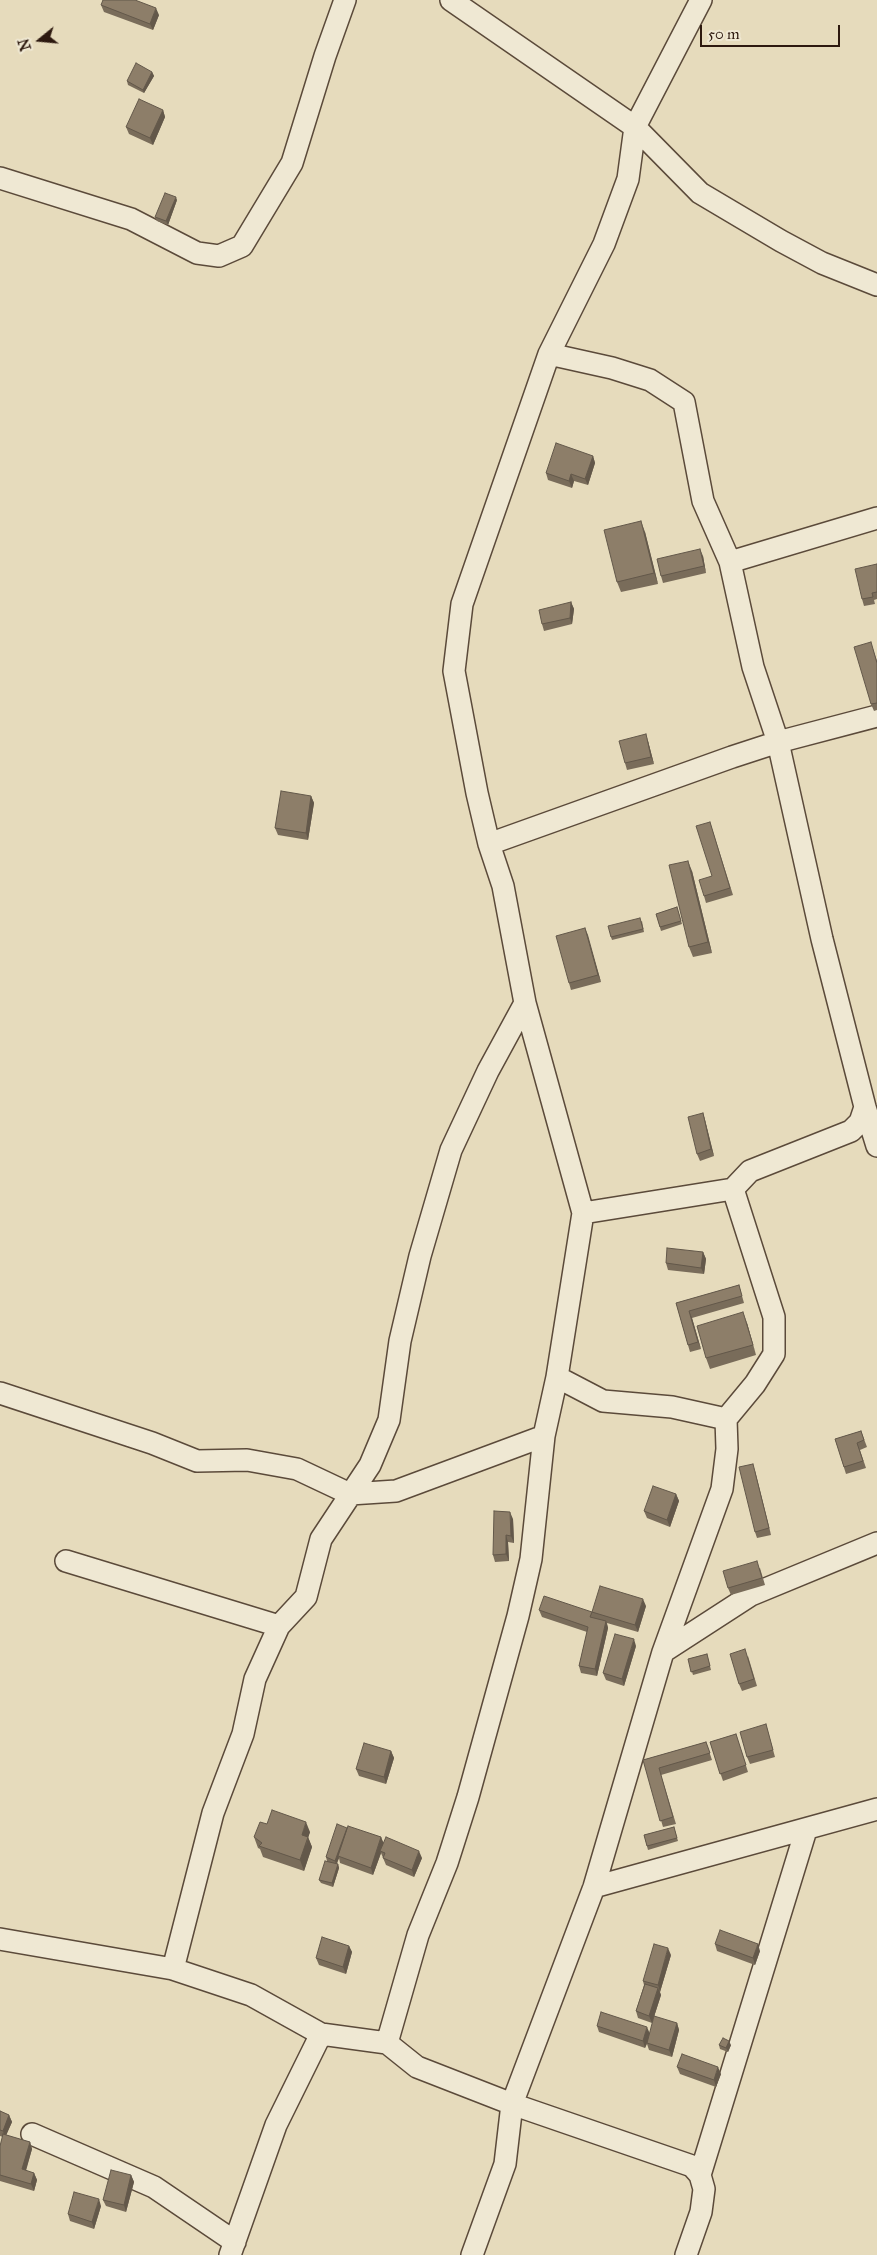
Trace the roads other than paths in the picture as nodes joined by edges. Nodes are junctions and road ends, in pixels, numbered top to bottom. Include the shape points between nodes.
1 (345, 0) edge
2 (451, 0) edge
3 (701, 0) edge
4 (635, 126) junction
5 (0, 178) edge
6 (877, 285) edge
7 (549, 354) junction
8 (877, 518) edge
9 (730, 562) junction
10 (877, 716) edge
11 (778, 742) junction
12 (489, 844) junction
13 (525, 1002) junction
14 (865, 1107) junction
15 (877, 1146) edge
16 (733, 1188) junction
17 (583, 1213) junction
18 (557, 1377) junction
19 (0, 1393) edge
20 (726, 1419) junction
21 (544, 1436) junction
22 (350, 1494) junction
23 (877, 1544) edge
24 (66, 1561) dead end
25 (279, 1626) junction
26 (663, 1652) junction
27 (877, 1810) edge
28 (806, 1830) junction
29 (594, 1887) junction
30 (0, 1939) edge
31 (173, 1969) junction
32 (321, 2034) junction
33 (386, 2043) junction
34 (512, 2104) junction
35 (32, 2134) dead end
36 (700, 2176) junction
37 (233, 2248) edge
38 (472, 2255) edge
39 (686, 2255) edge

1 - 5 street via 292,163 242,246 219,256 197,253 131,219
2 - 4 street
3 - 4 street
4 - 6 street via 700,193 822,263
4 - 7 street via 628,179 604,244
7 - 9 street via 650,380 684,402 703,501
7 - 12 street via 462,604 454,671
8 - 9 street
9 - 11 street via 753,668
10 - 11 street
11 - 12 street
11 - 14 street via 822,939
12 - 13 street via 503,886
13 - 17 street
13 - 22 street via 451,1150 420,1256 403,1332 389,1420 370,1465
14 - 15 street
14 - 16 street via 860,1122 851,1131 750,1171
16 - 17 street
16 - 20 street via 774,1316 774,1354 755,1384
17 - 18 street
18 - 20 street via 603,1401 672,1408
18 - 21 street
19 - 22 street via 152,1443 196,1461 247,1460 297,1469
20 - 26 street via 722,1489
21 - 22 street via 396,1491
21 - 33 street via 531,1559 518,1616 468,1797 447,1863 418,1935
22 - 25 street via 321,1539 306,1598
23 - 26 street via 751,1595
24 - 25 street
25 - 31 street via 255,1679 243,1734 213,1813
26 - 29 street
27 - 28 street
28 - 29 street
28 - 36 street
29 - 34 street
30 - 31 street
31 - 32 street via 251,1995
32 - 33 street
32 - 37 street via 276,2125
33 - 34 street via 417,2067
34 - 36 street via 692,2166
34 - 38 street via 505,2164
35 - 37 street via 154,2187
36 - 39 street via 704,2189 701,2212

